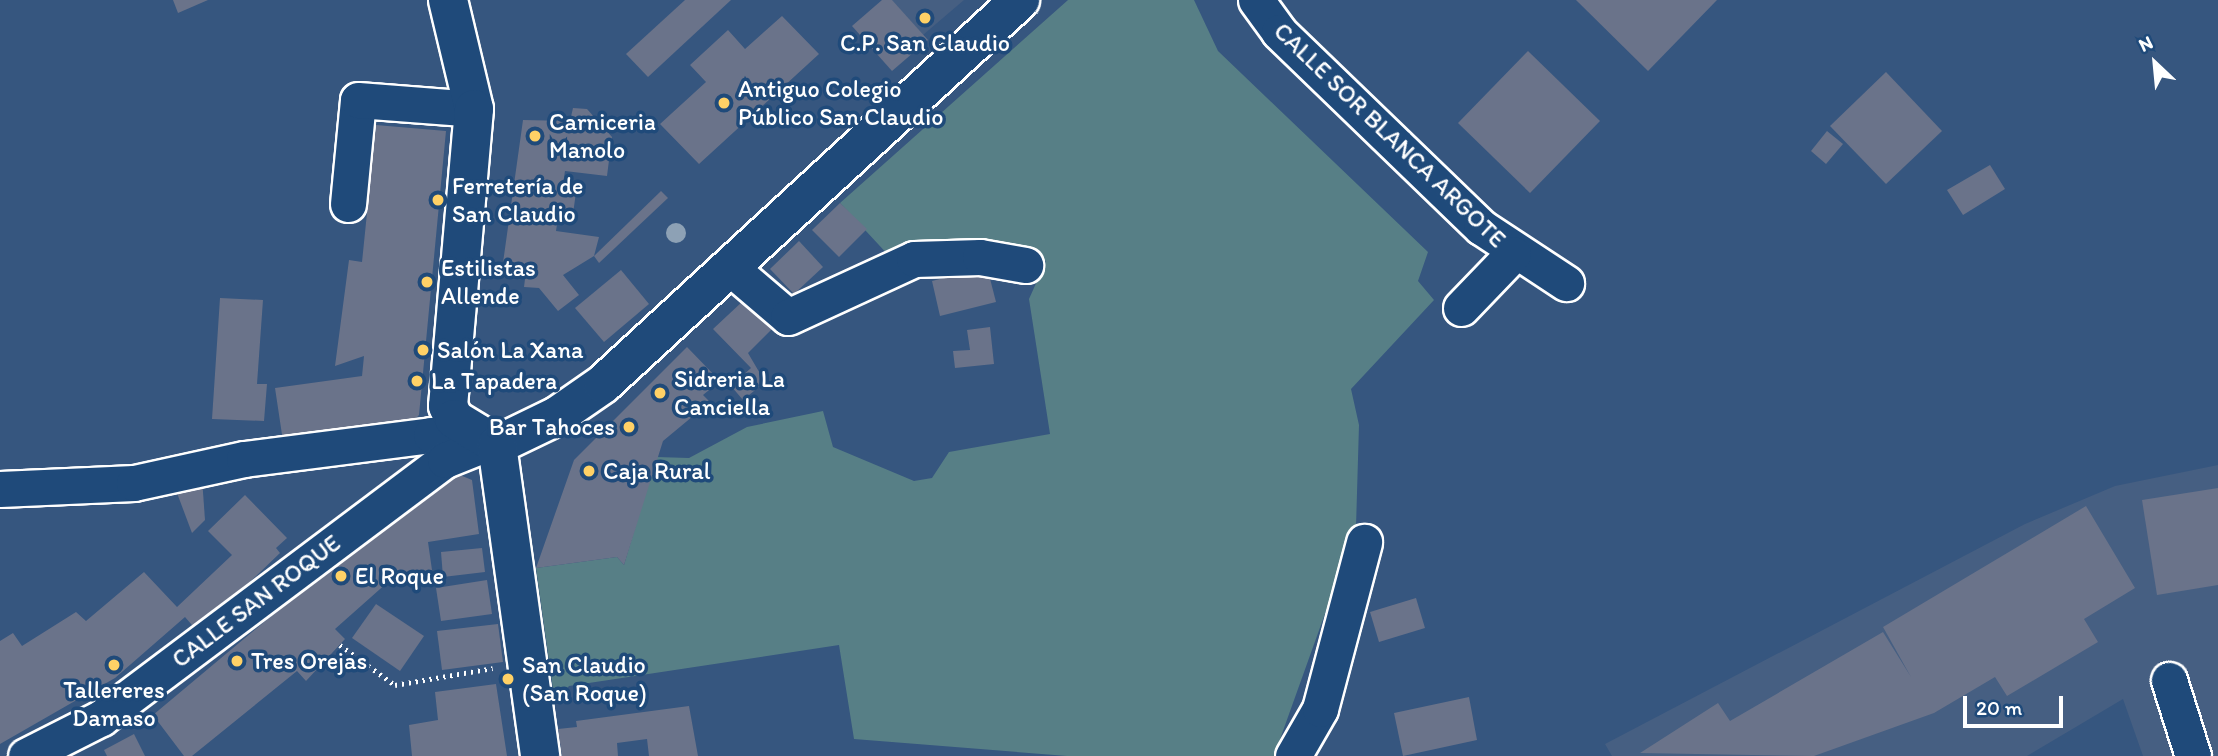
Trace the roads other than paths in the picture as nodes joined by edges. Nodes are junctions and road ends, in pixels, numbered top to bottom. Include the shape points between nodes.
1 (448, 0) edge
2 (1020, 0) edge
3 (1256, 0) edge
4 (474, 109) junction
5 (348, 204) dead end
6 (1513, 254) junction
7 (1025, 265) dead end
8 (733, 270) junction
9 (1566, 283) dead end
10 (1461, 308) dead end
11 (491, 445) junction
12 (0, 489) edge
13 (1364, 542) dead end
14 (2169, 680) dead end
15 (26, 756) edge
16 (540, 756) edge
17 (1293, 756) edge
18 (2193, 756) edge

1 - 4 street
2 - 8 street
3 - 6 street, CALLE SOR BLANCA ARGOTE via 1307,59
4 - 5 street via 358,100
4 - 11 street via 448,407 454,419
6 - 9 street, CALLE SOR BLANCA ARGOTE
6 - 10 street
7 - 8 street via 980,257 914,259 788,317
8 - 11 street via 603,384 558,416
11 - 12 street via 431,435 244,459 134,483
11 - 15 street, CALLE SAN ROQUE via 445,460 101,718
11 - 16 street
13 - 17 street via 1320,709
14 - 18 street

